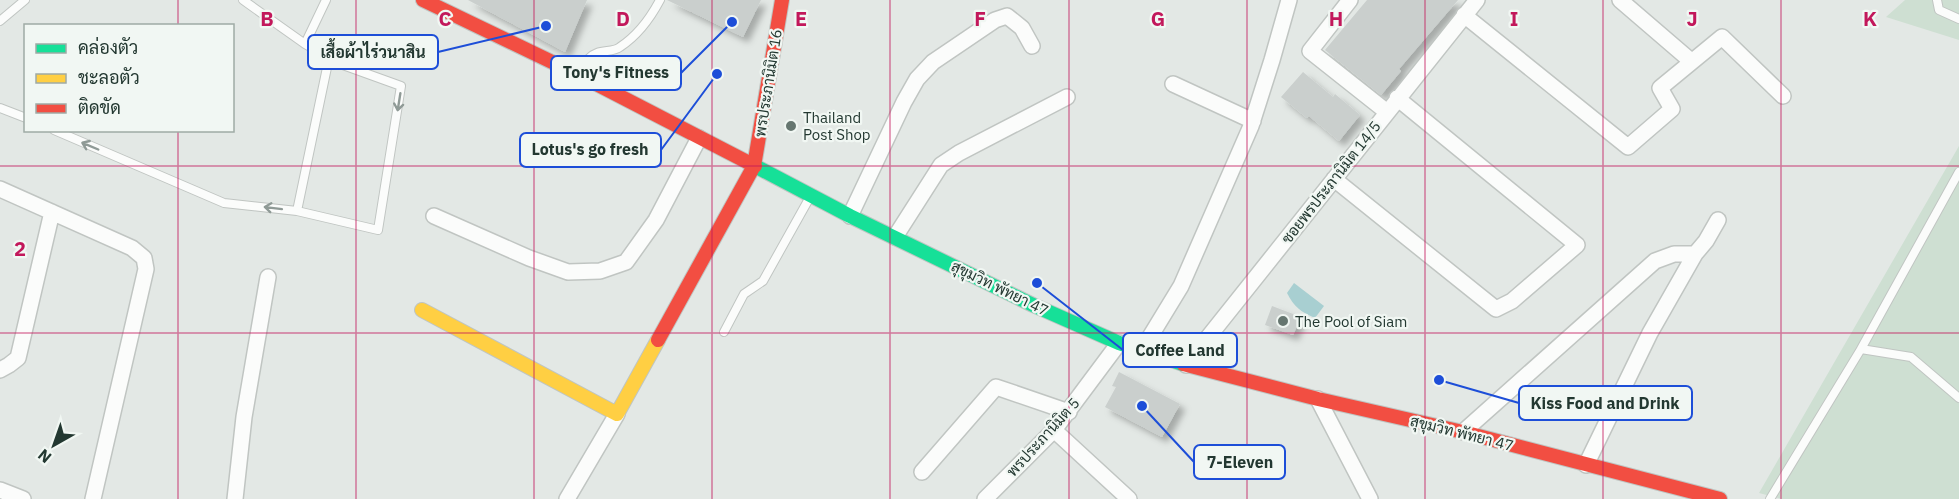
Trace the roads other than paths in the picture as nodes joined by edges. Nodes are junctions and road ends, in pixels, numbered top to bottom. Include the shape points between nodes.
1 (25, 0) edge
2 (243, 0) edge
3 (326, 0) edge
4 (423, 0) edge
5 (660, 0) edge
6 (782, 0) edge
7 (1289, 0) edge
8 (1350, 0) edge
9 (1477, 0) edge
10 (1620, 0) edge
11 (1938, 0) edge
12 (1464, 15) junction
13 (1959, 19) edge
14 (0, 21) edge
15 (305, 44) junction
16 (1032, 46) dead end
17 (329, 58) junction
18 (1690, 61) junction
19 (577, 74) junction
20 (1173, 84) dead end
21 (1783, 96) dead end
22 (1067, 97) dead end
23 (1397, 98) junction
24 (0, 108) edge
25 (1387, 112) junction
26 (24, 117) edge
27 (1253, 121) junction
28 (59, 132) edge
29 (699, 138) junction
30 (754, 166) junction
31 (1959, 172) edge
32 (1334, 179) junction
33 (0, 189) edge
34 (811, 196) junction
35 (297, 211) junction
36 (52, 212) junction
37 (434, 216) dead end
38 (850, 216) junction
39 (1718, 220) dead end
40 (895, 237) junction
41 (1695, 254) junction
42 (268, 277) dead end
43 (422, 310) dead end
44 (724, 332) dead end
45 (1119, 343) junction
46 (1861, 349) junction
47 (1142, 350) junction
48 (1186, 364) junction
49 (0, 370) edge
50 (1959, 398) edge
51 (1318, 399) junction
52 (1068, 412) junction
53 (617, 414) junction
54 (1054, 430) junction
55 (1463, 432) junction
56 (1586, 465) junction
57 (922, 472) dead end
58 (0, 489) edge
59 (23, 499) edge
60 (93, 499) edge
61 (235, 499) edge
62 (567, 499) edge
63 (985, 499) edge
64 (1129, 499) edge
65 (1370, 499) edge
66 (1720, 499) edge
67 (1770, 499) edge

1 - 14 lane
2 - 15 lane
3 - 15 lane
4 - 19 street, สุขุมวิท พัทยา 47
5 - 19 lane via 627,42 618,50 596,53
6 - 30 street, พรประภานิมิต 16
7 - 27 street
8 - 25 street via 1310,51
9 - 12 street, ซอยพรประภานิมิต 14/5
10 - 18 street
11 - 13 lane via 1939,10
12 - 18 street via 1628,147 1672,109 1660,88
12 - 23 street, ซอยพรประภานิมิต 14/5
15 - 17 lane
16 - 38 street via 1022,28 1007,16 933,62 904,102
17 - 35 lane
17 -> 35 lane via 401,86 378,230
18 - 21 street via 1722,36
19 - 29 street, สุขุมวิท พัทยา 47
20 - 27 street
22 - 40 street via 941,165
23 - 25 street, ซอยพรประภานิมิต 14/5
23 - 32 street via 1577,245 1512,302 1496,309
24 - 26 lane
25 - 32 street, ซอยพรประภานิมิต 14/5
27 - 47 street via 1181,286
35 -> 28 lane via 224,203
29 - 30 street, สุขุมวิท พัทยา 47
29 - 37 street via 656,220 626,262 600,270 568,272
30 - 34 street, สุขุมวิท พัทยา 47
30 - 53 street, พรประภานิมิต 16
31 - 46 lane
32 - 48 street, ซอยพรประภานิมิต 14/5
33 - 36 street
34 - 38 street, สุขุมวิท พัทยา 47
34 - 44 lane via 763,281 744,294
36 - 49 street via 18,358
36 - 60 street via 132,248 144,258 146,269
38 - 40 street, สุขุมวิท พัทยา 47
39 - 41 street
40 - 45 street, สุขุมวิท พัทยา 47
41 - 55 street via 1674,254 1655,261
41 - 56 street via 1650,333
42 - 61 street via 244,417
43 - 53 street
45 - 47 street, สุขุมวิท พัทยา 47
45 - 52 street, พรประภานิมิต 5
46 - 50 lane via 1911,357
46 - 67 lane
47 - 48 street, สุขุมวิท พัทยา 47
48 - 51 street, สุขุมวิท พัทยา 47
51 - 55 street, สุขุมวิท พัทยา 47
51 - 65 street
52 - 54 street, พรประภานิมิต 5
52 - 57 street via 996,387
53 - 62 street
54 - 63 street, พรประภานิมิต 5
54 - 64 street
55 - 56 street, สุขุมวิท พัทยา 47
56 - 66 street, สุขุมวิท พัทยา 47
58 - 59 street

